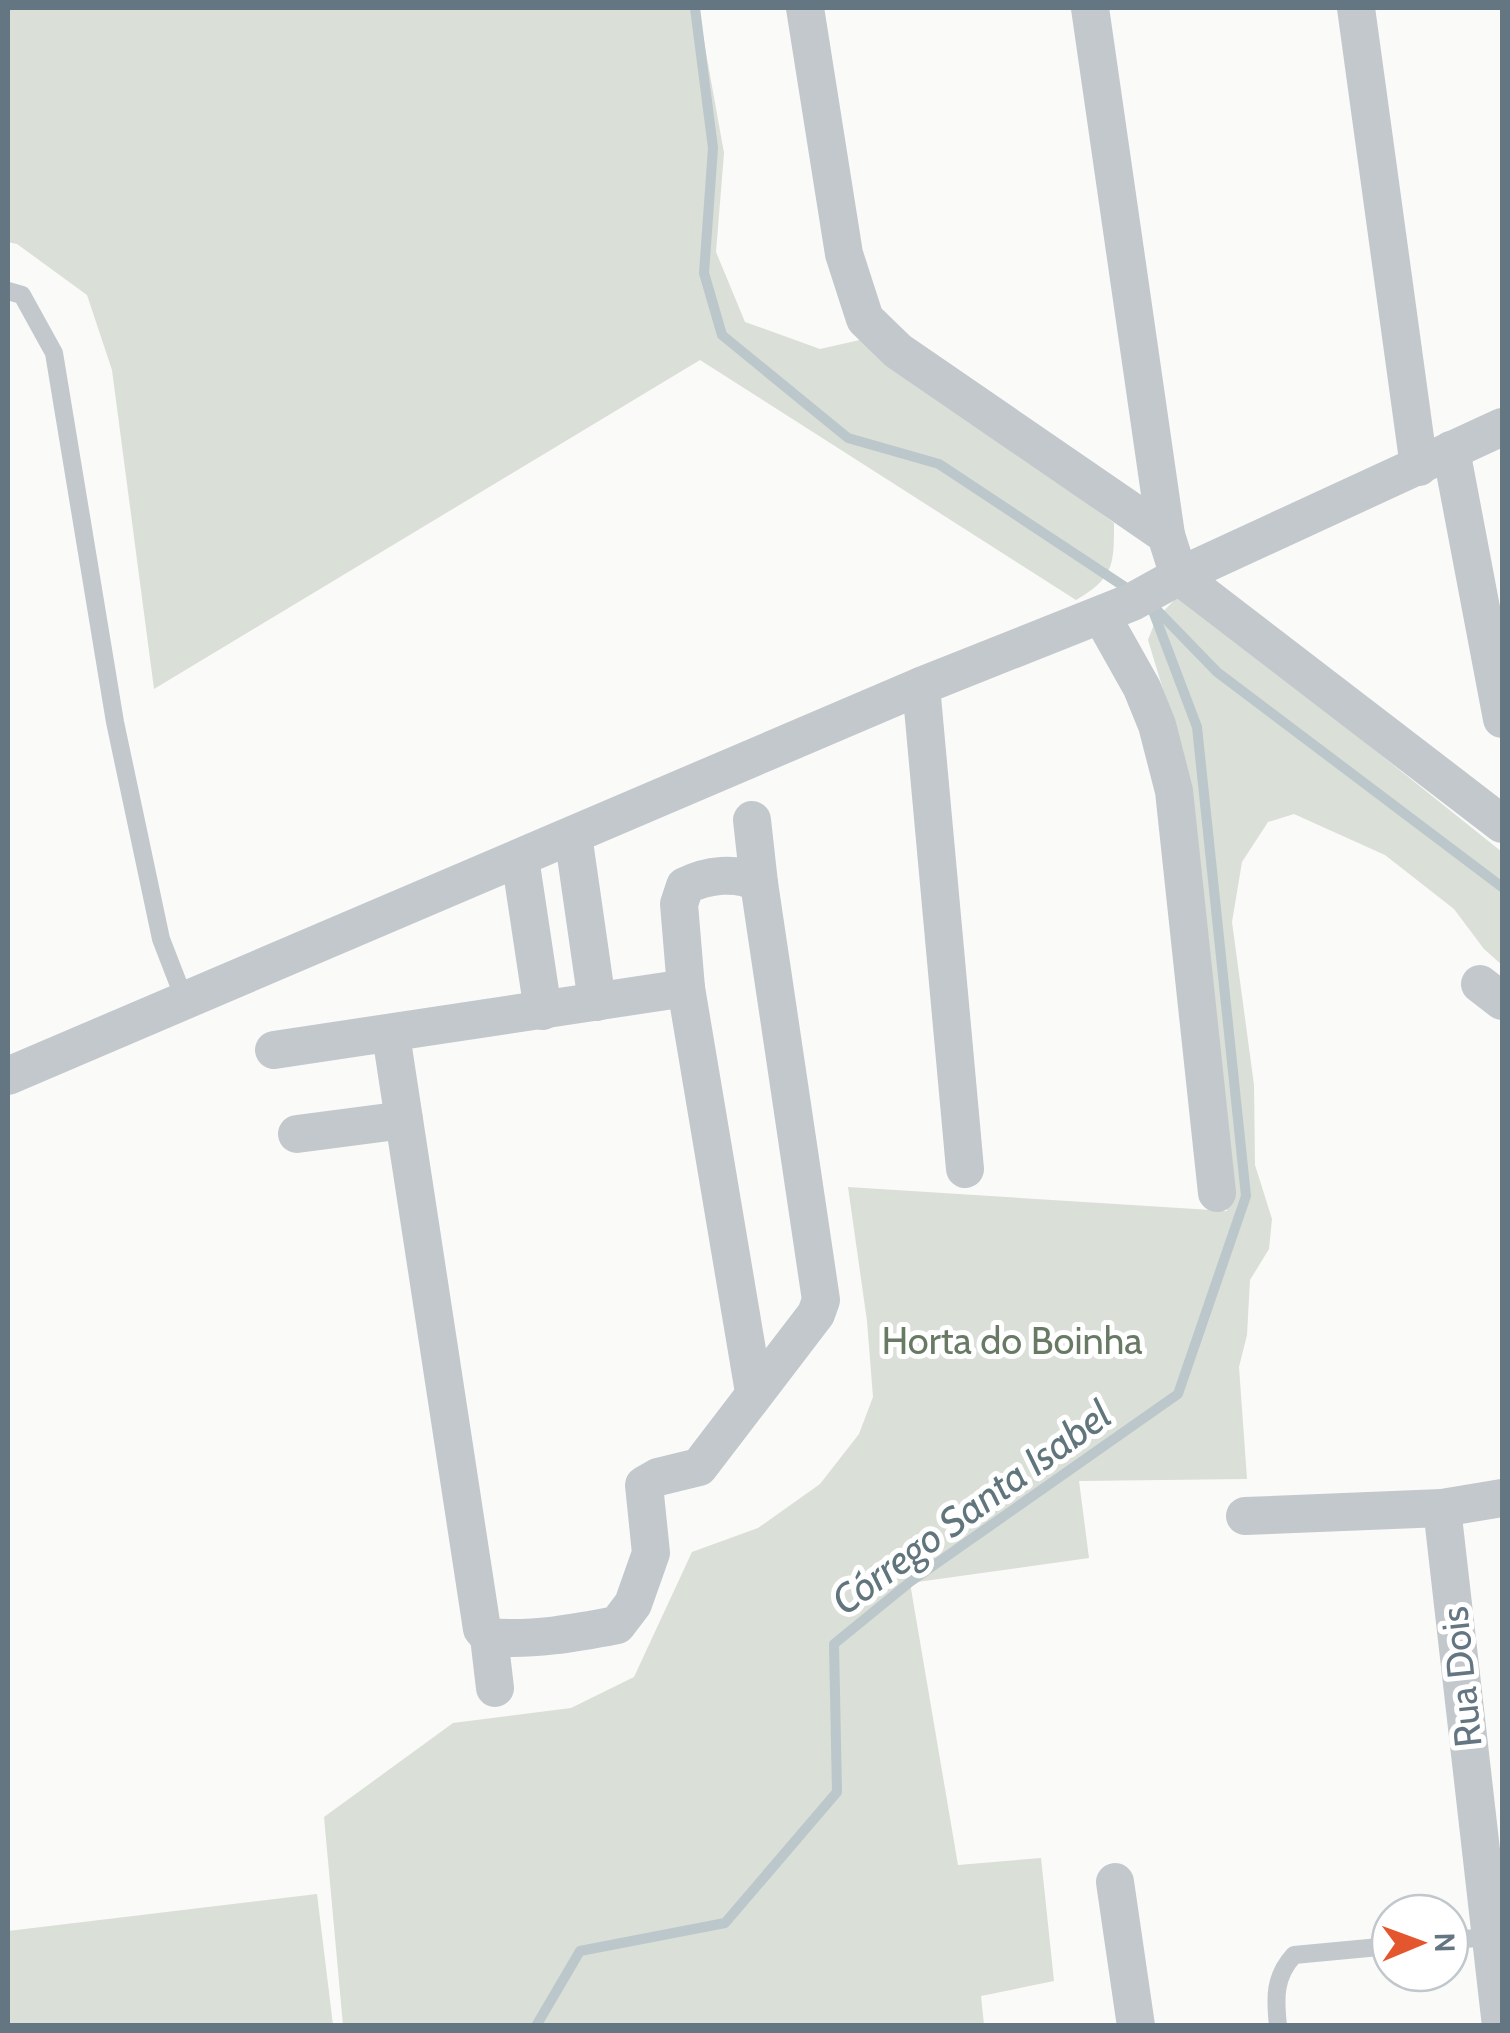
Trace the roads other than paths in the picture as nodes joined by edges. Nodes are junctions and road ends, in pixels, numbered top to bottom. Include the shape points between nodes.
1 (806, 8) edge
2 (1090, 8) edge
3 (1356, 8) edge
4 (8, 291) edge
5 (1502, 426) edge
6 (1435, 458) junction
7 (1166, 535) junction
8 (1142, 596) junction
9 (921, 686) junction
10 (1502, 720) edge
11 (752, 820) dead end
12 (1502, 824) edge
13 (573, 835) junction
14 (520, 858) junction
15 (760, 883) junction
16 (686, 988) junction
17 (185, 1001) junction
18 (598, 1002) junction
19 (543, 1011) junction
20 (391, 1035) junction
21 (274, 1050) dead end
22 (8, 1076) edge
23 (404, 1120) junction
24 (296, 1134) dead end
25 (965, 1168) dead end
26 (1217, 1193) dead end
27 (754, 1392) junction
28 (1502, 1498) edge
29 (1442, 1508) junction
30 (1245, 1516) dead end
31 (489, 1637) junction
32 (495, 1688) dead end
33 (1115, 1882) dead end
34 (1490, 1936) junction
35 (1470, 1938) edge
36 (1370, 1948) edge
37 (1136, 2026) edge
38 (1278, 2026) edge
39 (1501, 2026) edge

1 - 7 street via 844,254 864,319 898,352
2 - 7 street
3 - 6 street
4 - 17 lane via 22,295 54,353 116,722 161,939
5 - 6 street
6 - 8 street
6 - 10 street
7 - 8 street
8 - 9 street
8 - 12 street
8 - 26 street via 1142,688 1174,791
9 - 13 street
9 - 25 street
11 - 15 street
13 - 14 street
13 - 18 street
14 - 17 street
14 - 19 street
15 - 16 street via 703,876 684,886 679,904
15 - 27 street via 821,1300
16 - 18 street
16 - 27 street
17 - 22 street
18 - 19 street
19 - 20 street
20 - 21 street
20 - 23 street
23 - 24 street
23 - 31 street via 482,1629
27 - 31 street via 699,1467 644,1485 648,1569 618,1625
28 - 29 street
29 - 30 street
29 - 34 street, Rua Dois
31 - 32 street
33 - 37 street
34 - 35 lane
34 - 39 street, Rua Dois
36 - 38 lane via 1294,1956 1281,1970

